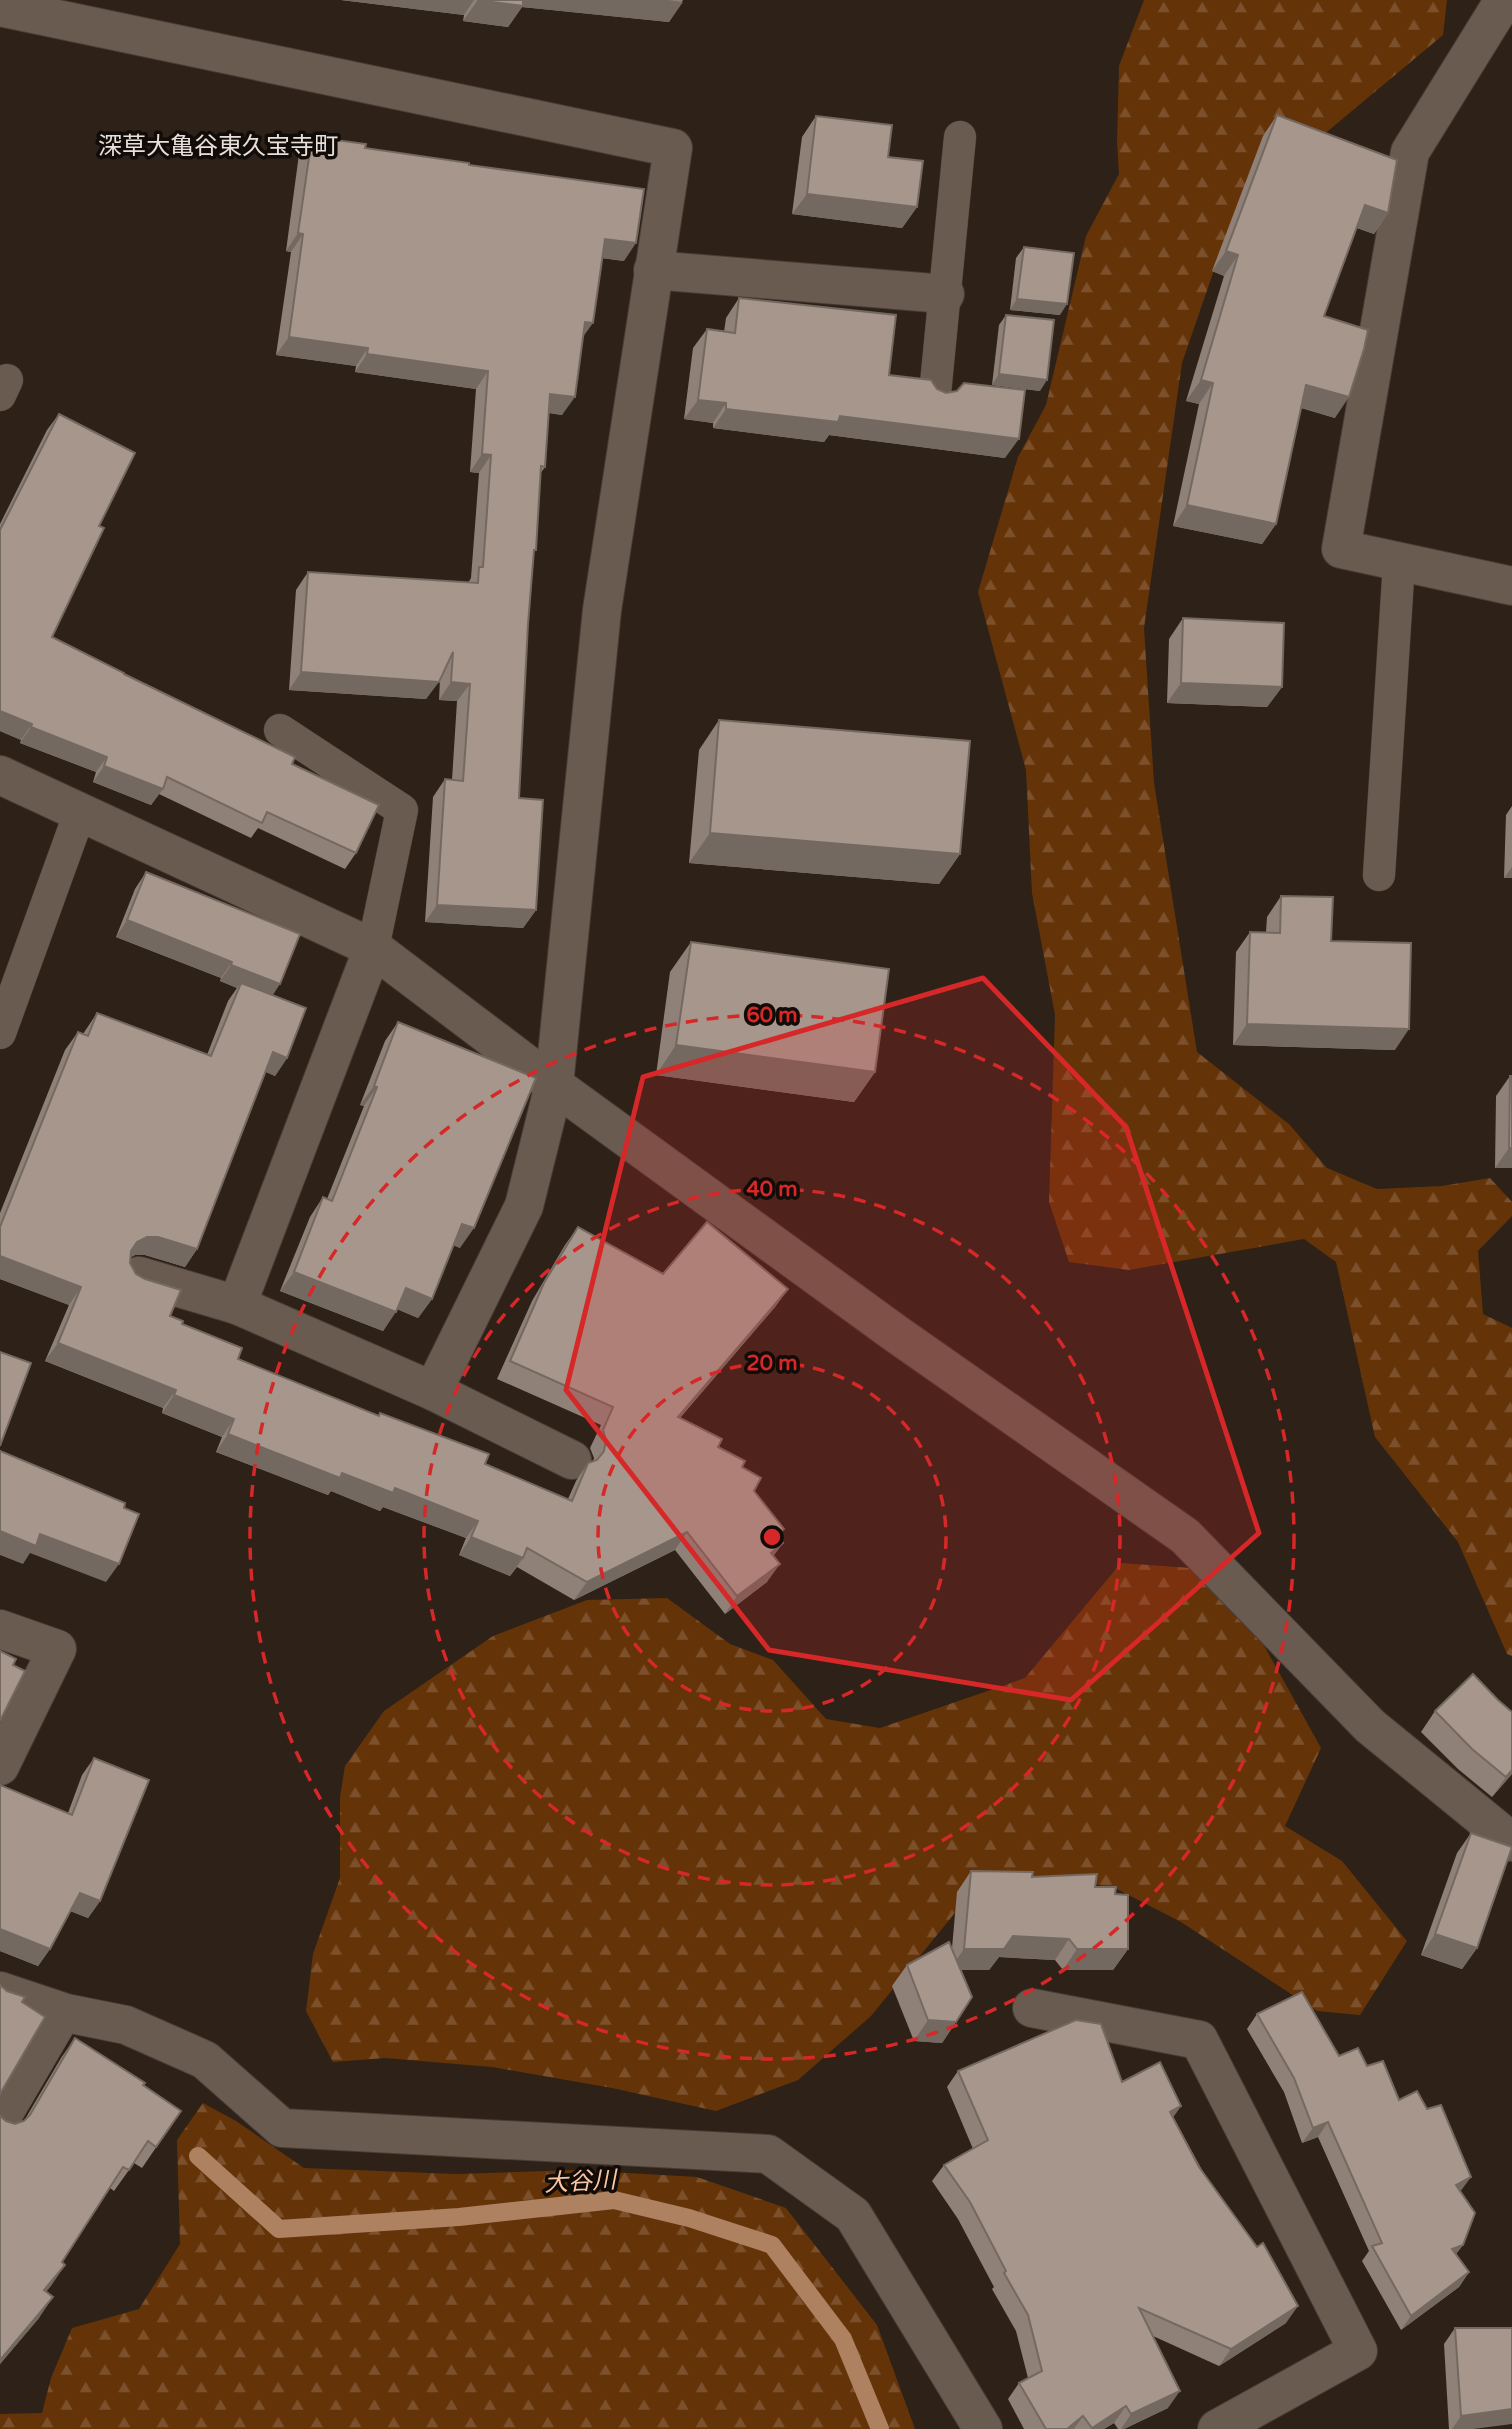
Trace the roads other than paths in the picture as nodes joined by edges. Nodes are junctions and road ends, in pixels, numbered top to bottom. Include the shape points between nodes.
1 (1504, 0) edge
2 (0, 7) edge
3 (960, 137) dead end
4 (653, 270) junction
5 (945, 294) junction
6 (935, 394) edge
7 (1399, 563) junction
8 (1512, 586) edge
9 (280, 730) dead end
10 (0, 775) edge
11 (80, 813) junction
12 (1380, 875) dead end
13 (373, 948) junction
14 (0, 1033) edge
15 (554, 1086) junction
16 (139, 1276) edge
17 (237, 1306) junction
18 (433, 1391) junction
19 (572, 1460) dead end
20 (0, 1629) edge
21 (0, 1766) edge
22 (1512, 1842) edge
23 (0, 1991) edge
24 (1032, 2008) dead end
25 (66, 2013) junction
26 (0, 2126) edge
27 (983, 2429) edge
28 (1217, 2429) edge

1 - 7 street via 1410,152 1341,549
2 - 4 street via 673,148
3 - 5 lane
4 - 5 street
4 - 15 street via 602,610
5 - 6 lane
7 - 8 street
7 - 12 lane
9 - 13 lane via 402,810
10 - 11 street
11 - 13 street
11 - 14 lane
13 - 15 street
13 - 17 street
15 - 18 street via 524,1206
15 - 22 street via 895,1334 1185,1536 1370,1726
16 - 17 street
17 - 18 street
18 - 19 street
20 - 21 street via 57,1649
23 - 25 street
24 - 28 street via 1199,2040 1358,2351
25 - 26 lane
25 - 27 street via 126,2025 205,2060 282,2128 768,2154 853,2215

